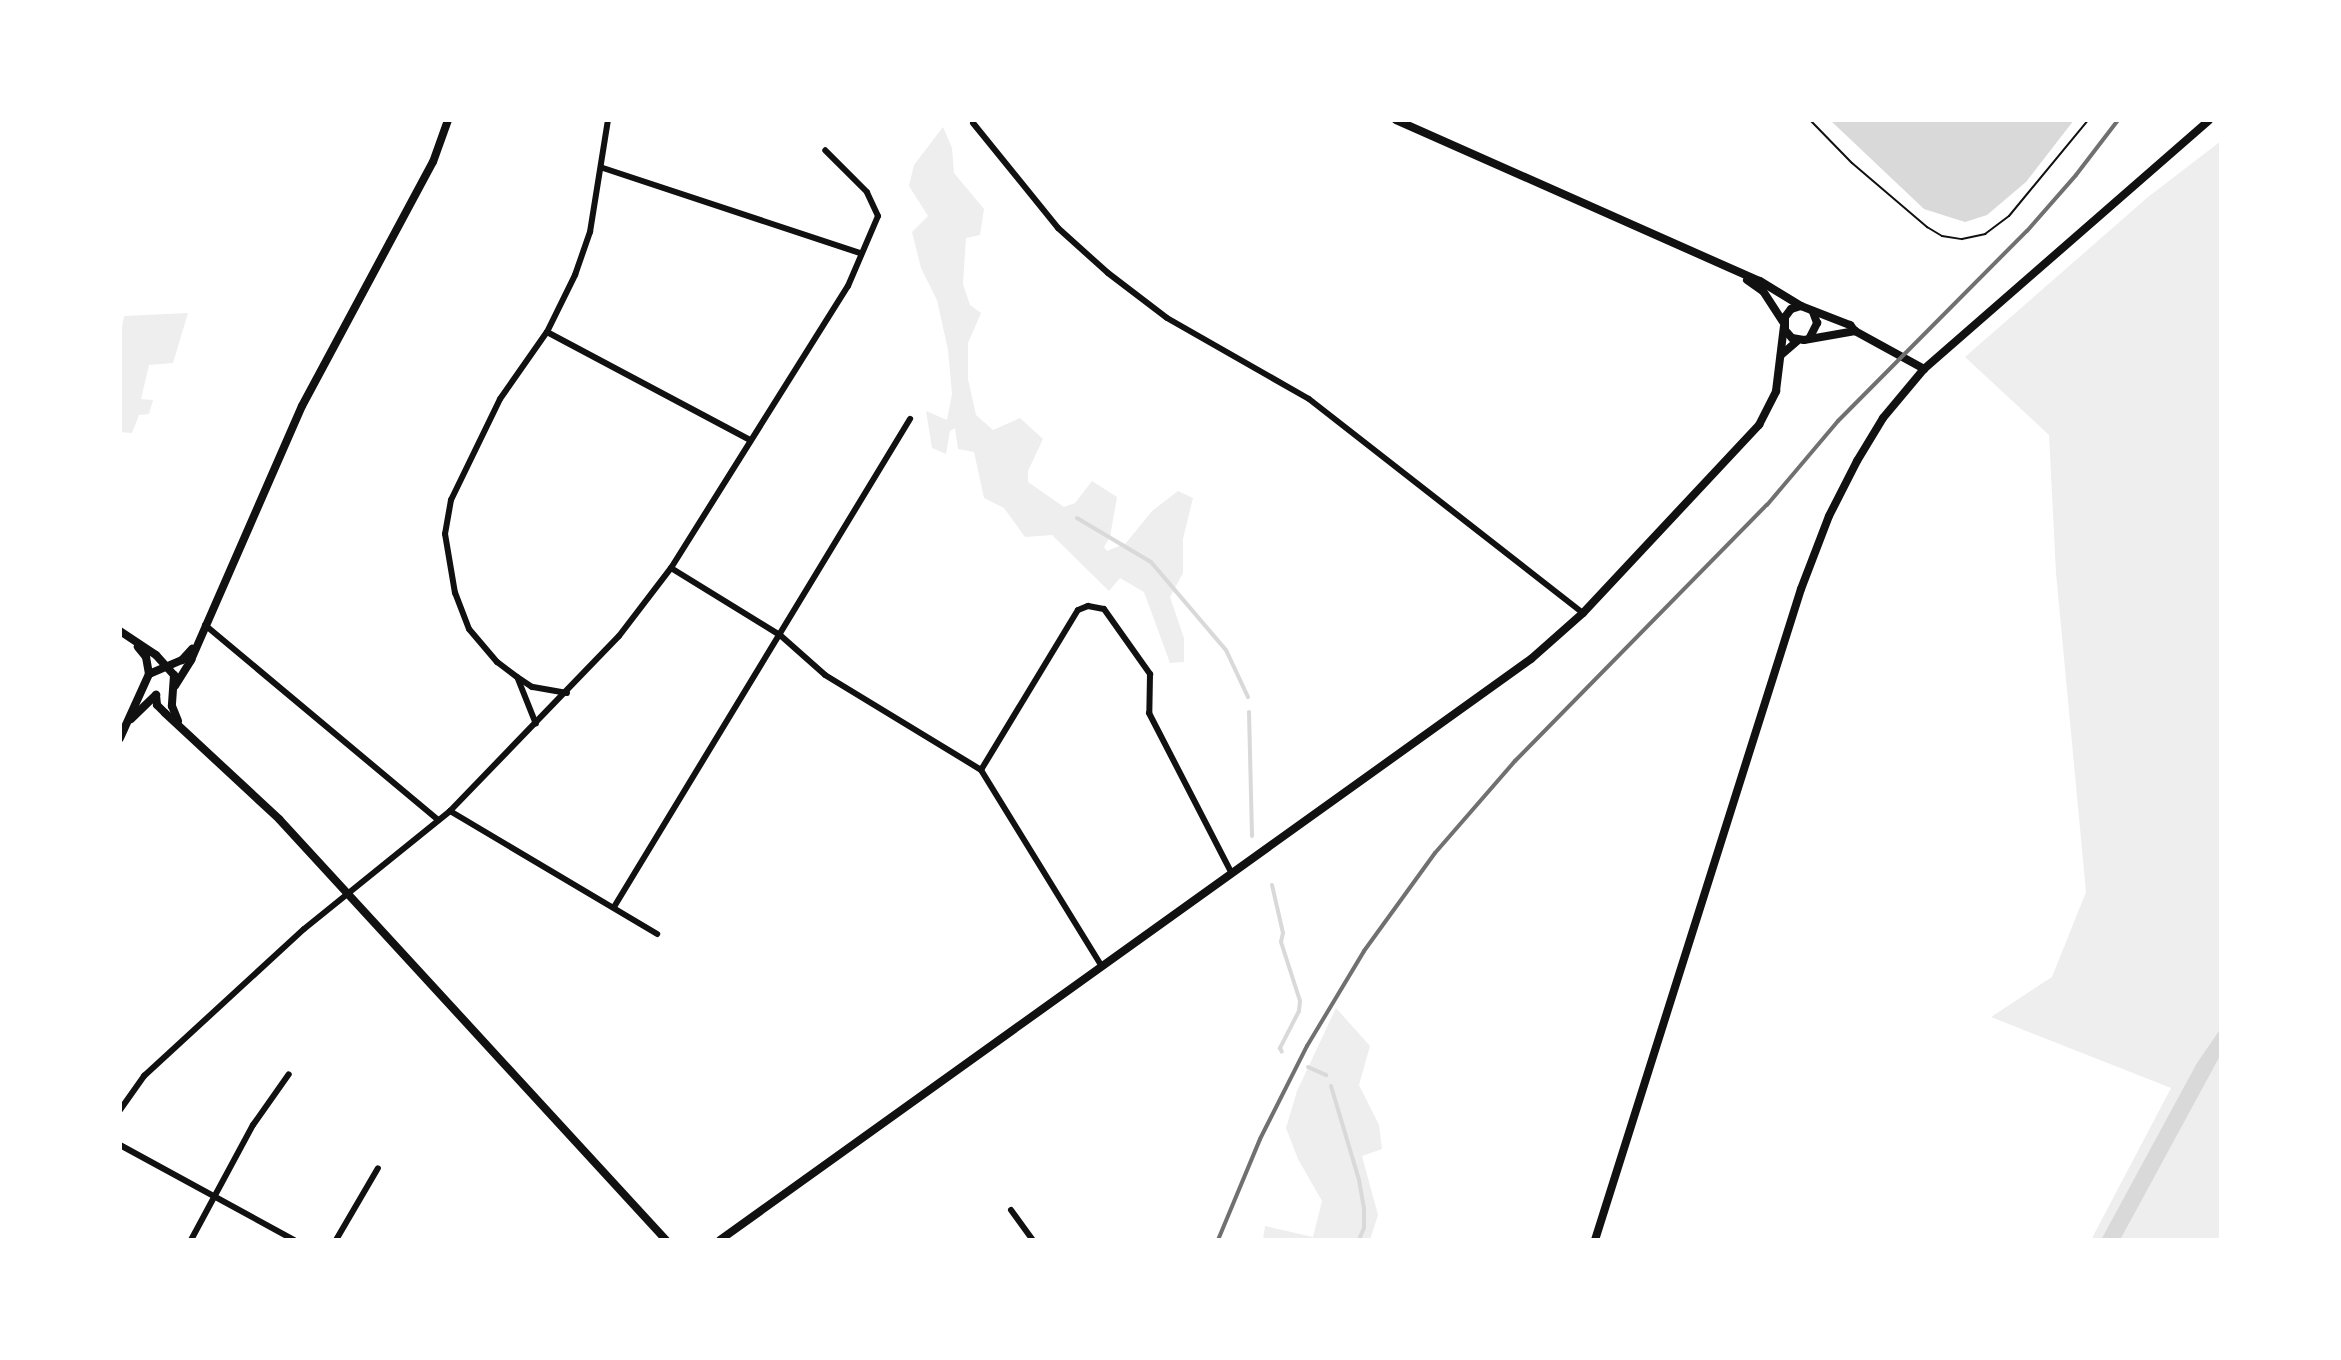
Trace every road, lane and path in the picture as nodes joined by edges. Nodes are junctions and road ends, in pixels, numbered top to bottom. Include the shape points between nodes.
1 (448, 120) edge
2 (608, 120) edge
3 (1396, 120) edge
4 (1810, 120) edge
5 (2088, 120) edge
6 (2209, 120) edge
7 (973, 123) dead end
8 (825, 150) dead end
9 (603, 168) junction
10 (860, 253) junction
11 (1740, 275) junction
12 (1801, 306) junction
13 (1813, 312) junction
14 (1783, 324) junction
15 (1855, 331) junction
16 (547, 332) junction
17 (1809, 337) junction
18 (1798, 340) junction
19 (1781, 355) junction
20 (1924, 369) junction
21 (910, 419) dead end
22 (750, 440) junction
23 (671, 568) junction
24 (1583, 613) junction
25 (205, 624) junction
26 (120, 631) edge
27 (780, 635) junction
28 (129, 638) junction
29 (193, 647) junction
30 (165, 667) junction
31 (517, 677) junction
32 (148, 678) junction
33 (173, 688) junction
34 (567, 693) junction
35 (156, 695) junction
36 (128, 722) junction
37 (178, 722) junction
38 (536, 724) junction
39 (120, 738) edge
40 (981, 770) junction
41 (450, 811) junction
42 (438, 820) junction
43 (1232, 874) junction
44 (349, 895) junction
45 (614, 907) junction
46 (657, 934) dead end
47 (1102, 967) junction
48 (289, 1074) dead end
49 (120, 1110) edge
50 (120, 1145) edge
51 (378, 1168) dead end
52 (214, 1197) junction
53 (1011, 1210) dead end
54 (191, 1240) edge
55 (294, 1240) edge
56 (336, 1240) edge
57 (666, 1240) edge
58 (720, 1240) edge
59 (1033, 1240) edge
60 (1595, 1240) edge

1 - 25 street via 428,171 302,406
2 - 9 street
3 - 11 street
4 - 5 path via 1927,227 1962,239 1985,234 2009,216
6 - 20 street
7 - 24 street via 1058,228 1108,273 1167,318 1309,399
8 - 10 street via 867,192 878,216
9 - 10 street
9 - 16 street via 590,232
10 - 22 street via 848,286
11 - 12 street
11 - 14 street via 1763,291
12 - 13 street
12 - 14 street via 1791,309
13 - 15 street via 1841,320
13 - 17 street via 1817,323
14 - 18 street
14 - 19 street
15 - 17 street
15 - 20 street
16 - 22 street
16 - 31 street via 500,399 451,500 445,534 455,593 469,629
17 - 18 street
18 - 19 street
19 - 24 street via 1774,397 1759,425
20 - 60 street via 1872,435 1819,539
21 - 27 street
22 - 23 street
23 - 27 street
23 - 34 street
24 - 43 street via 1531,659
25 - 29 street
25 - 42 street
26 - 28 street
27 - 40 street via 825,675
27 - 45 street
28 - 30 street
28 - 32 street via 144,653
29 - 30 street via 182,660
29 - 33 street
30 - 32 street via 156,668
30 - 33 street via 174,675
31 - 34 street via 532,687
31 - 38 street
32 - 35 street
32 - 36 street
33 - 35 street
33 - 37 street
34 - 38 street
35 - 36 street
35 - 37 street via 157,705
36 - 39 street
37 - 44 street via 263,802
38 - 41 street
40 - 43 street via 1078,610 1104,609 1150,674 1149,713
40 - 47 street
41 - 42 street
41 - 45 street
42 - 44 street
43 - 47 street
44 - 49 street via 336,901 161,1060
44 - 57 street
45 - 46 street
47 - 58 street
48 - 52 street via 253,1125
50 - 52 street
51 - 56 street
52 - 54 street
52 - 55 street
53 - 59 street

